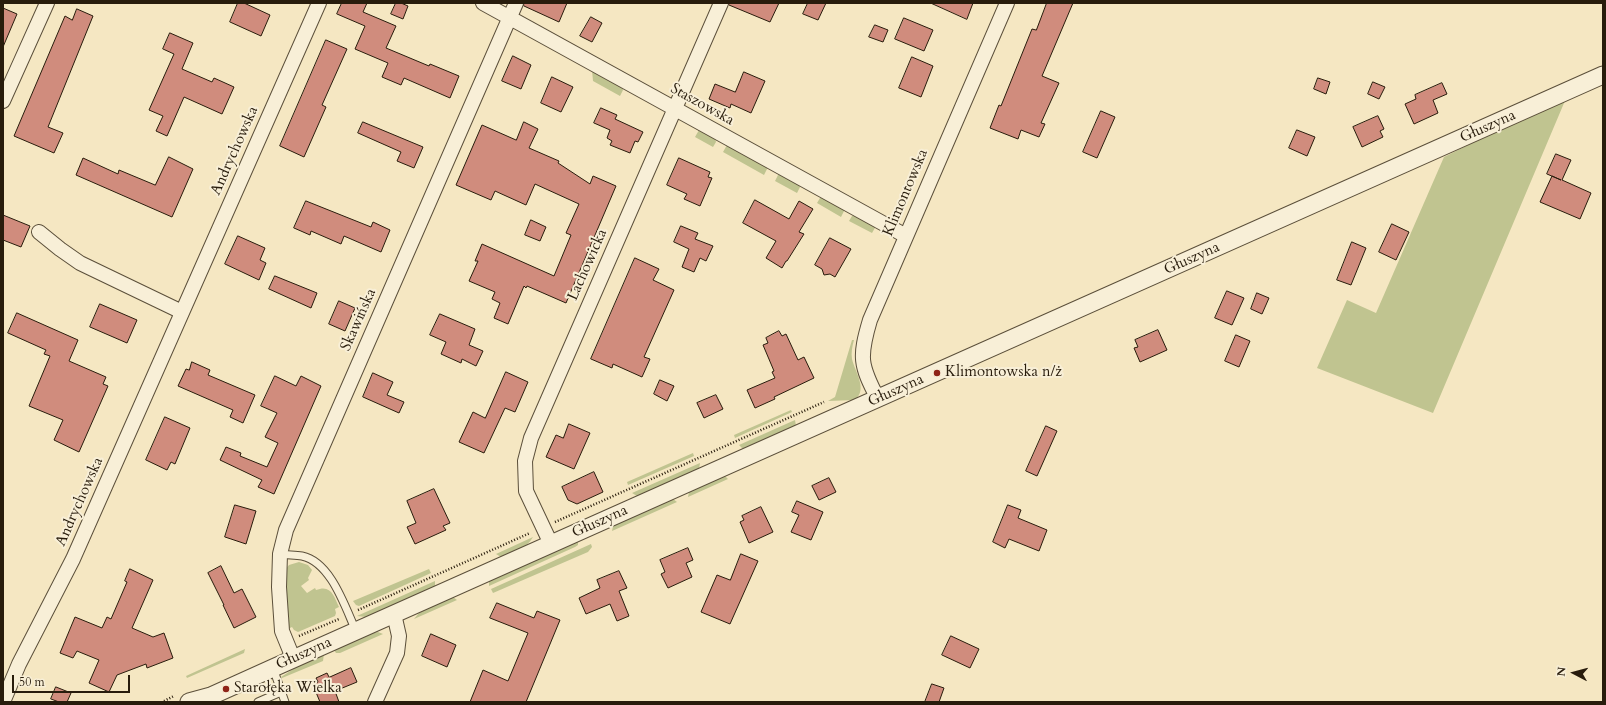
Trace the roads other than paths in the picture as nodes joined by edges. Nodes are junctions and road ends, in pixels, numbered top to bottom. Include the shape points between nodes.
1 (47, 3) edge
2 (319, 3) edge
3 (482, 3) edge
4 (516, 3) edge
5 (721, 3) edge
6 (1007, 3) edge
7 (510, 18) junction
8 (1603, 75) edge
9 (3, 101) edge
10 (675, 109) junction
11 (39, 232) dead end
12 (906, 236) junction
13 (182, 312) junction
14 (878, 399) junction
15 (551, 544) junction
16 (280, 554) junction
17 (394, 614) junction
18 (356, 631) junction
19 (293, 658) junction
20 (273, 668) junction
21 (281, 692) junction
22 (207, 699) edge
23 (3, 702) edge
24 (189, 702) edge
25 (258, 702) edge
26 (285, 702) edge
27 (375, 702) edge

1 - 9 street
2 - 13 street, Andrychowska
3 - 7 street, Staszowska
4 - 7 street, Skawińska
5 - 10 street, Lachowicka
6 - 12 street, Klimontowska
7 - 10 street, Staszowska
7 - 16 street, Skawińska via 292,514
8 - 14 street, Głuszyna
10 - 12 street, Staszowska
10 - 15 street, Lachowicka via 534,431 527,454 524,470 526,491
11 - 13 street via 80,263
12 - 14 street, Klimontowska via 870,320 862,347 865,373
13 - 23 street, Andrychowska via 73,559 19,664
14 - 15 street, Głuszyna
15 - 17 street, Głuszyna
16 - 18 lane via 302,556 324,570 336,587
16 - 19 street, Skawińska via 282,626
17 - 18 street, Głuszyna
17 - 27 street via 399,632 398,647
18 - 19 street, Głuszyna
19 - 20 street, Głuszyna
20 - 21 lane
20 - 22 street, Głuszyna
21 - 25 lane
21 - 26 lane
22 - 24 street, Głuszyna

